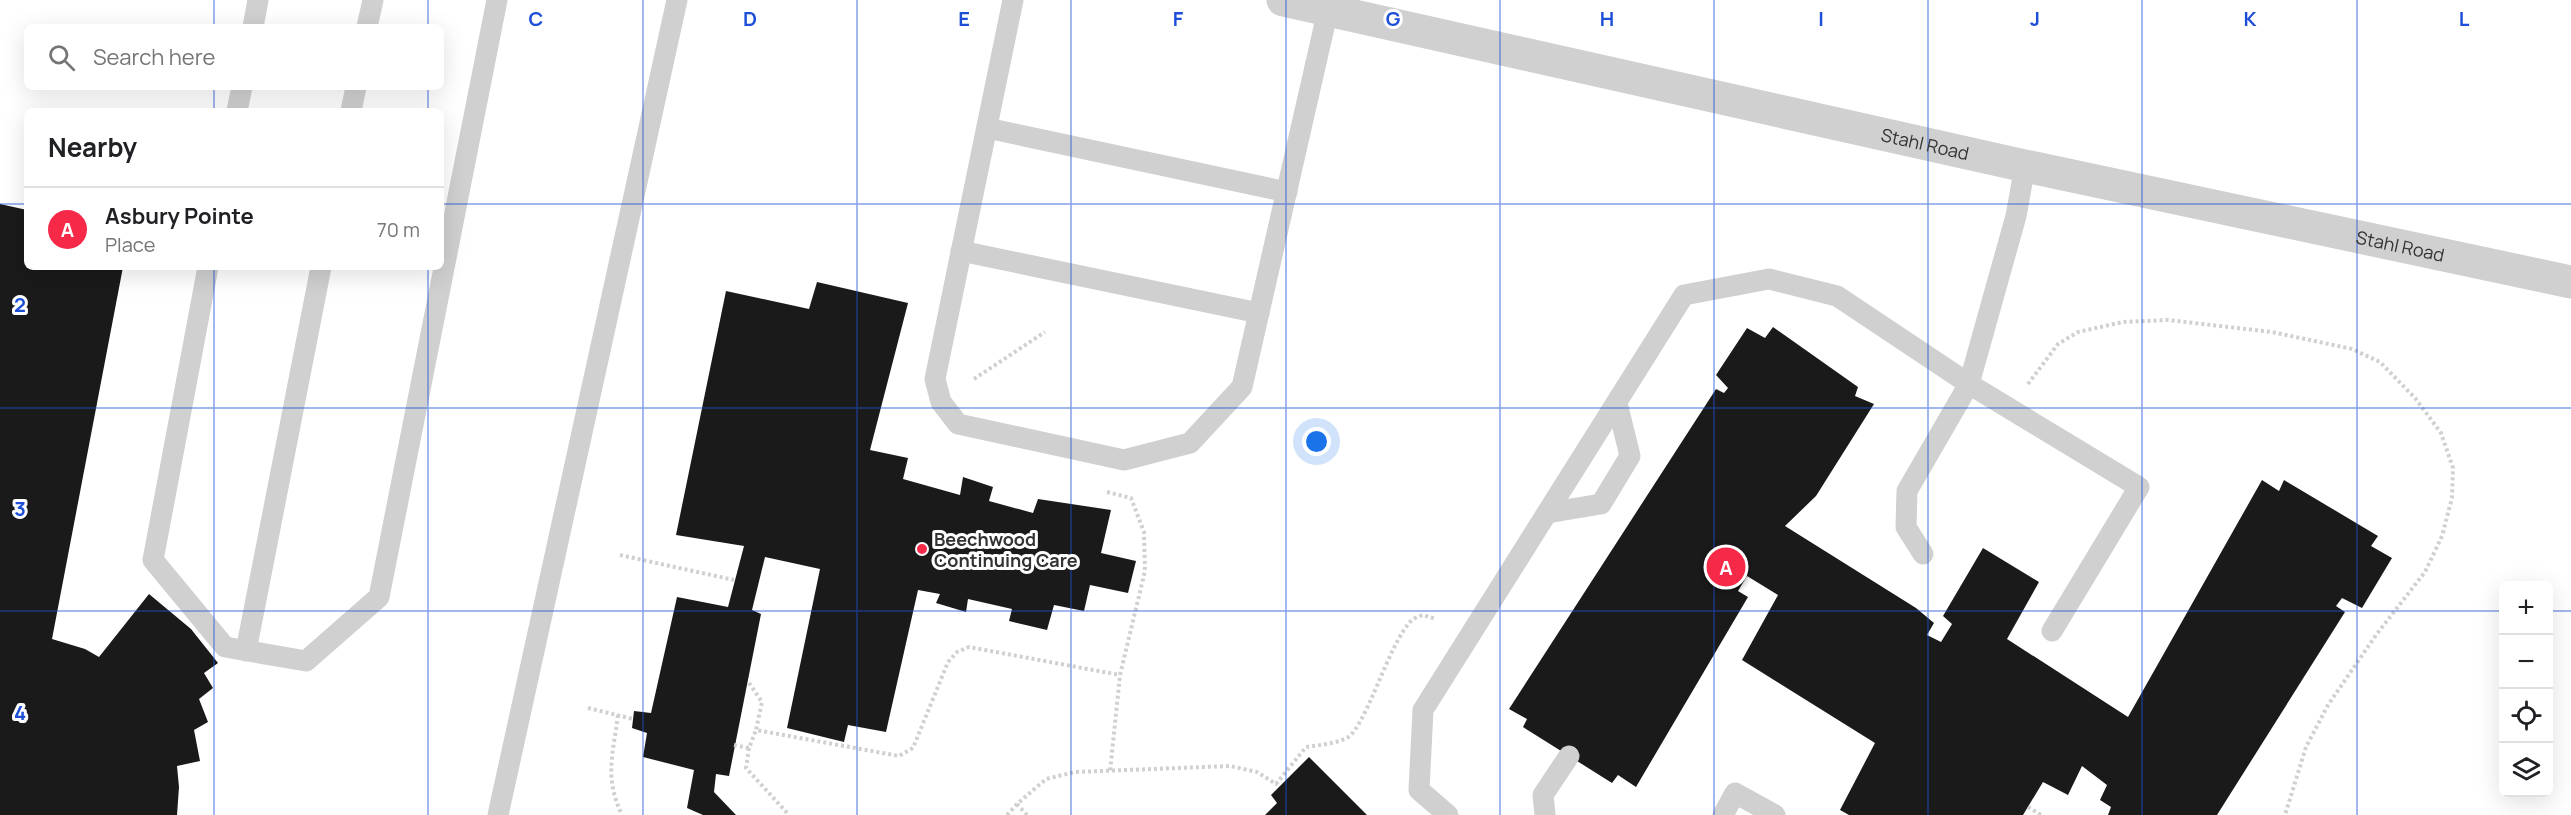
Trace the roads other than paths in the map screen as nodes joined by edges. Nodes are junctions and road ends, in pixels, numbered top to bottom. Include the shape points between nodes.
1 (258, 0) edge
2 (373, 0) edge
3 (497, 0) edge
4 (677, 0) edge
5 (1013, 0) edge
6 (1283, 0) edge
7 (1328, 10) junction
8 (254, 24) edge
9 (368, 24) edge
10 (241, 90) edge
11 (355, 90) edge
12 (238, 108) edge
13 (352, 108) edge
14 (987, 128) junction
15 (2025, 166) junction
16 (1287, 192) junction
17 (961, 251) junction
18 (444, 268) edge
19 (207, 270) edge
20 (320, 270) edge
21 (444, 270) edge
22 (2571, 282) edge
23 (1259, 313) junction
24 (1970, 384) junction
25 (1617, 403) junction
26 (1546, 513) junction
27 (1923, 554) dead end
28 (2052, 631) dead end
29 (246, 651) junction
30 (1569, 756) dead end
31 (498, 815) edge
32 (1448, 815) edge
33 (1545, 815) edge
34 (1723, 815) edge
35 (1775, 815) edge

1 - 8 lane
2 - 9 lane
3 - 18 lane
4 - 31 lane
5 - 14 lane
6 - 7 street, Stahl Road
7 - 15 street, Stahl Road
7 - 16 lane
10 - 12 lane
11 - 13 lane
14 - 16 lane
14 - 17 lane
15 - 22 street, Stahl Road
15 - 24 lane via 2016,216
16 - 23 lane
17 - 23 lane
17 - 23 lane via 934,379 941,402 958,424 1124,460 1190,443 1242,387
19 - 29 lane via 153,560 225,647
20 - 29 lane
21 - 29 lane via 379,597 306,661
24 - 25 lane via 1837,296 1769,279 1684,295
24 - 27 lane via 1907,491 1906,527
24 - 28 lane via 2139,487
25 - 26 lane
25 - 26 lane via 1630,456 1601,504
26 - 32 lane via 1422,710 1419,790
30 - 33 lane via 1543,795
34 - 35 lane via 1735,793

